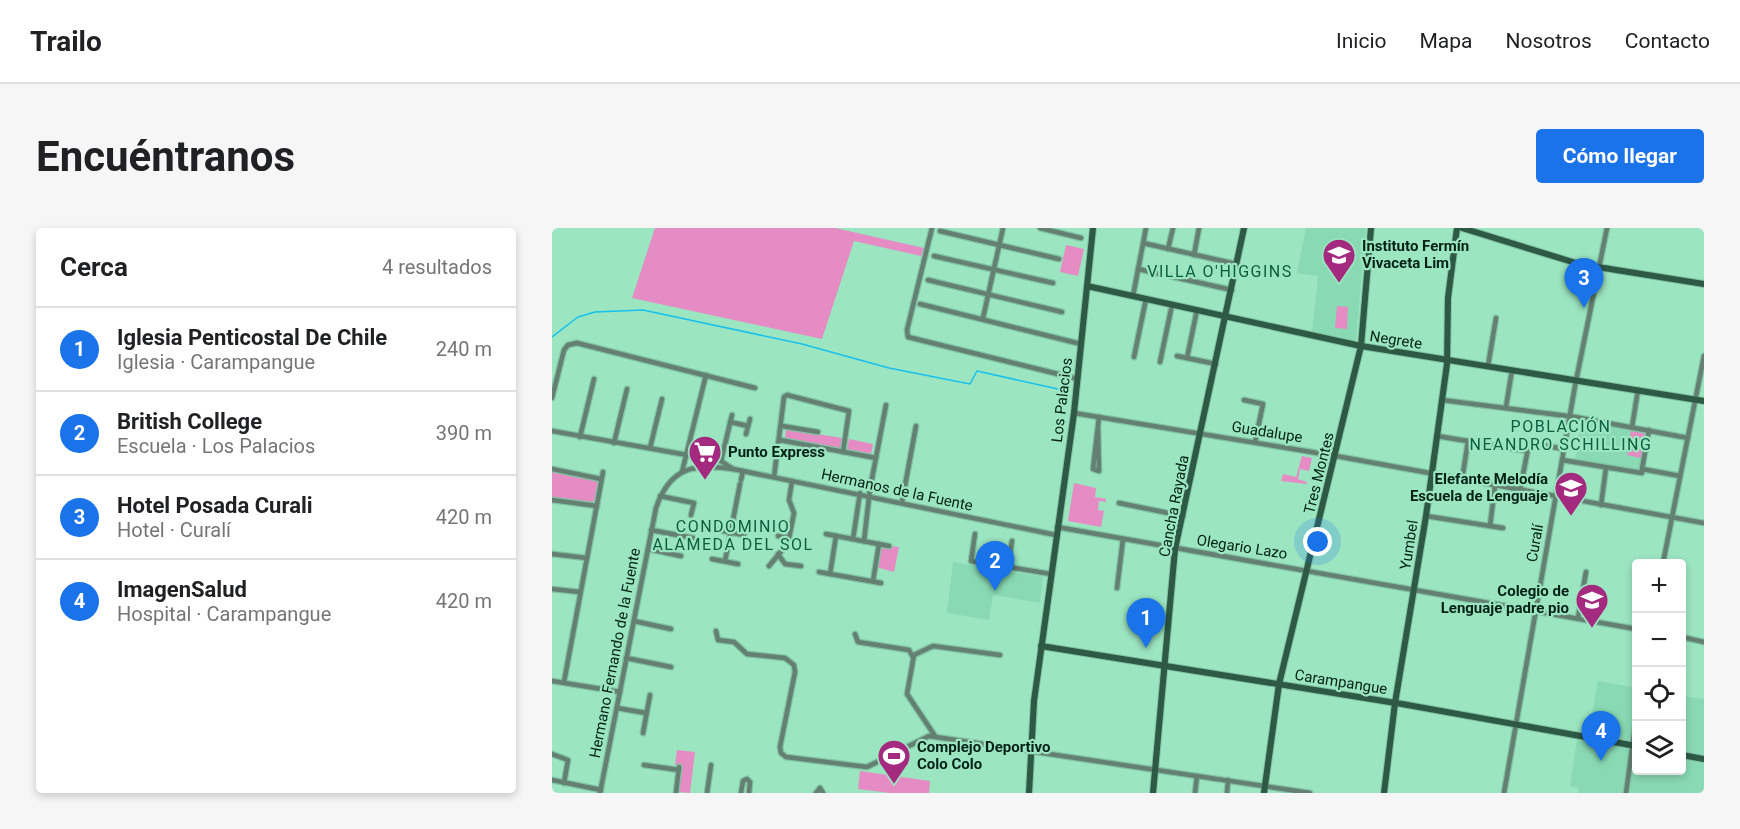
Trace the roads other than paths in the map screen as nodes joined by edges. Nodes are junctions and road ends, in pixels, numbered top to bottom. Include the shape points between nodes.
1 (925, 228) edge
2 (1003, 228) edge
3 (1040, 228) edge
4 (1093, 228) edge
5 (1146, 228) edge
6 (1173, 228) edge
7 (1199, 228) edge
8 (1244, 228) edge
9 (1371, 228) edge
10 (1457, 228) edge
11 (1462, 228) edge
12 (1607, 228) edge
13 (932, 229) edge
14 (940, 231) dead end
15 (1081, 238) dead end
16 (1143, 243) junction
17 (999, 244) junction
18 (1168, 249) junction
19 (1194, 255) junction
20 (933, 256) dead end
21 (1059, 258) dead end
22 (1236, 264) junction
23 (1599, 268) junction
24 (993, 269) junction
25 (1138, 269) junction
26 (928, 280) dead end
27 (1053, 283) dead end
28 (1704, 284) edge
29 (1087, 286) junction
30 (1232, 290) junction
31 (987, 294) junction
32 (1133, 296) junction
33 (1146, 299) junction
34 (920, 304) dead end
35 (1172, 305) junction
36 (1197, 310) junction
37 (1062, 312) dead end
38 (1226, 316) junction
39 (983, 318) junction
40 (1496, 318) dead end
41 (1081, 344) junction
42 (1361, 346) junction
43 (1177, 356) dead end
44 (1704, 356) edge
45 (1134, 357) dead end
46 (1187, 358) junction
47 (1447, 360) junction
48 (1160, 362) dead end
49 (1216, 363) junction
50 (1488, 366) junction
51 (1512, 370) junction
52 (706, 375) junction
53 (594, 379) dead end
54 (1078, 379) junction
55 (1576, 380) junction
56 (755, 388) dead end
57 (627, 389) dead end
58 (1638, 390) junction
59 (552, 398) edge
60 (662, 399) dead end
61 (1244, 400) dead end
62 (1442, 400) junction
63 (1695, 400) junction
64 (1704, 401) edge
65 (886, 405) dead end
66 (1506, 407) junction
67 (1074, 413) junction
68 (732, 415) dead end
69 (1099, 417) junction
70 (1569, 417) junction
71 (750, 419) dead end
72 (730, 422) junction
73 (748, 426) junction
74 (782, 426) junction
75 (916, 426) dead end
76 (1632, 427) junction
77 (1098, 428) junction
78 (1649, 430) junction
79 (552, 431) edge
80 (818, 432) dead end
81 (746, 434) dead end
82 (1201, 434) junction
83 (1437, 436) junction
84 (580, 437) junction
85 (1688, 438) junction
86 (780, 440) junction
87 (1468, 441) junction
88 (1255, 442) junction
89 (614, 443) junction
90 (650, 448) junction
91 (1564, 449) junction
92 (1528, 450) junction
93 (843, 452) junction
94 (686, 456) junction
95 (1336, 456) junction
96 (876, 458) junction
97 (1562, 460) junction
98 (720, 461) junction
99 (1606, 468) junction
100 (552, 469) edge
101 (733, 469) junction
102 (1642, 469) junction
103 (743, 471) junction
104 (603, 472) dead end
105 (682, 472) junction
106 (1431, 475) junction
107 (1680, 476) junction
108 (774, 477) junction
109 (601, 479) junction
110 (1461, 480) junction
111 (792, 481) junction
112 (1495, 486) junction
113 (1520, 490) junction
114 (860, 493) junction
115 (869, 495) junction
116 (660, 496) junction
117 (1556, 497) junction
118 (552, 500) edge
119 (902, 501) junction
120 (1119, 503) dead end
121 (1600, 505) junction
122 (597, 506) junction
123 (784, 507) dead end
124 (794, 509) junction
125 (691, 515) dead end
126 (1183, 516) junction
127 (1426, 516) junction
128 (1671, 518) junction
129 (1704, 523) edge
130 (1490, 526) junction
131 (1057, 527) junction
132 (1503, 528) dead end
133 (651, 530) junction
134 (718, 530) dead end
135 (731, 533) junction
136 (826, 534) dead end
137 (975, 534) dead end
138 (744, 535) dead end
139 (1056, 535) junction
140 (778, 536) dead end
141 (836, 536) junction
142 (693, 538) dead end
143 (789, 538) junction
144 (853, 539) junction
145 (1123, 539) junction
146 (864, 541) junction
147 (1012, 541) dead end
148 (879, 544) junction
149 (889, 546) dead end
150 (648, 549) junction
151 (1175, 549) junction
152 (552, 554) edge
153 (777, 554) junction
154 (681, 556) dead end
155 (587, 558) junction
156 (712, 558) dead end
157 (1664, 559) edge
158 (725, 561) junction
159 (738, 564) dead end
160 (770, 566) dead end
161 (801, 566) dead end
162 (1008, 567) junction
163 (1308, 570) junction
164 (819, 572) dead end
165 (1586, 572) dead end
166 (830, 574) junction
167 (1051, 574) junction
168 (873, 581) junction
169 (881, 583) dead end
170 (1117, 588) dead end
171 (552, 589) edge
172 (1414, 591) junction
173 (580, 592) junction
174 (1536, 610) junction
175 (1578, 618) junction
176 (634, 621) junction
177 (1632, 628) edge
178 (671, 629) dead end
179 (716, 631) dead end
180 (855, 634) dead end
181 (1686, 638) edge
182 (1704, 642) edge
183 (1041, 646) junction
184 (1000, 655) dead end
185 (913, 657) junction
186 (626, 658) junction
187 (1166, 665) junction
188 (671, 667) dead end
189 (552, 681) edge
190 (564, 682) junction
191 (1279, 684) junction
192 (620, 692) junction
193 (650, 694) dead end
194 (1395, 703) junction
195 (617, 708) junction
196 (646, 713) junction
197 (1516, 724) junction
198 (643, 733) dead end
199 (935, 736) junction
200 (1632, 746) edge
201 (1031, 752) junction
202 (552, 754) edge
203 (1686, 756) edge
204 (1632, 758) edge
205 (1704, 759) edge
206 (644, 765) dead end
207 (711, 765) dead end
208 (1155, 770) junction
209 (1197, 776) junction
210 (552, 780) edge
211 (1228, 780) junction
212 (564, 783) junction
213 (1265, 789) edge
214 (601, 791) edge
215 (1297, 792) edge
216 (676, 793) edge
217 (707, 793) edge
218 (741, 793) edge
219 (749, 793) edge
220 (816, 793) edge
221 (823, 793) edge
222 (1029, 793) edge
223 (1153, 793) edge
224 (1195, 793) edge
225 (1227, 793) edge
226 (1310, 793) edge
227 (1384, 793) edge
228 (1504, 793) edge
229 (1626, 793) edge

1 - 13 street
2 - 17 street
3 - 15 street
4 - 29 main road, Los Palacios
5 - 16 street
6 - 18 street
7 - 19 street
8 - 22 main road, Cancha Rayada
9 - 42 main road, Tres Montes
10 - 47 main road, Yumbel via 1448,298
11 - 23 main road
12 - 23 street, Curalí
13 - 54 street via 908,337
14 - 17 street
16 - 18 street
16 - 25 street
17 - 21 street
17 - 24 street
18 - 19 street
19 - 22 street
20 - 24 street
22 - 30 main road, Cancha Rayada
23 - 28 main road
23 - 55 street, Curalí
24 - 27 street
24 - 31 street
25 - 30 street
25 - 32 street
26 - 31 street
29 - 32 main road, Negrete
29 - 41 main road, Los Palacios
30 - 38 main road, Cancha Rayada
31 - 37 street
31 - 39 street
32 - 33 main road, Negrete
33 - 35 main road, Negrete
33 - 45 street
34 - 39 street
35 - 36 main road, Negrete
35 - 48 street
36 - 38 main road, Negrete
36 - 46 street
38 - 42 main road, Negrete
38 - 49 main road, Cancha Rayada
39 - 41 street
40 - 50 street
41 - 54 main road, Los Palacios
42 - 47 main road, Negrete
42 - 95 main road, Tres Montes
43 - 46 street
44 - 63 street
46 - 49 street
47 - 50 main road, Negrete
47 - 62 main road, Yumbel
49 - 82 main road, Cancha Rayada
50 - 51 main road, Negrete
51 - 55 main road, Negrete
51 - 66 street
52 - 56 street
52 - 59 street via 572,343 564,350
52 - 94 street
53 - 84 street
54 - 67 main road, Los Palacios
55 - 58 main road, Negrete
55 - 70 street, Curalí
57 - 89 street
58 - 63 main road, Negrete
58 - 76 street
60 - 90 street
61 - 88 street via 1263,404
62 - 66 street
62 - 83 main road, Yumbel
63 - 64 main road, Negrete
63 - 85 street
65 - 96 street
66 - 70 street
67 - 69 street, Guadalupe
67 - 131 main road, Los Palacios
68 - 72 street
69 - 77 street
69 - 82 street, Guadalupe
70 - 76 street
70 - 91 street, Curalí
71 - 73 street
72 - 73 street
72 - 98 street
73 - 81 street
74 - 80 street
74 - 86 street
74 - 93 street via 787,395 847,409 850,414
75 - 119 street
76 - 78 street
77 - 77 street via 1093,469 1099,471 1100,434
78 - 85 street
78 - 102 street
79 - 84 street
82 - 88 street, Guadalupe
82 - 126 main road, Cancha Rayada
83 - 87 street
83 - 106 main road, Yumbel
84 - 89 street
85 - 107 street
86 - 93 street
86 - 108 street
87 - 92 street
87 - 110 street
88 - 95 street, Guadalupe
89 - 90 street
90 - 94 street
91 - 92 street via 1537,444
91 - 97 street, Curalí
92 - 113 street
93 - 96 street
94 - 98 street
94 - 105 street
95 - 106 street, Guadalupe
95 - 163 main road, Tres Montes
96 - 115 street
97 - 99 street
97 - 117 street, Curalí
98 - 101 street
99 - 102 street via 1642,473
99 - 121 street
100 - 109 street
101 - 103 street, Hermanos de la Fuente
101 - 105 street via 704,466
102 - 107 street
103 - 108 street, Hermanos de la Fuente
103 - 135 street
104 - 109 street
105 - 116 street, Hermano Fernando de la Fuente
106 - 110 street, Guadalupe
106 - 127 main road, Yumbel
107 - 128 street
108 - 111 street, Hermanos de la Fuente
109 - 122 street
110 - 112 street, Guadalupe
111 - 114 street, Hermanos de la Fuente
111 - 124 street via 789,500
112 - 113 street, Guadalupe
112 - 130 street
113 - 117 street, Guadalupe
114 - 115 street, Hermanos de la Fuente
114 - 144 street
115 - 119 street, Hermanos de la Fuente
115 - 146 street
116 - 125 street via 694,503
116 - 133 street, Hermano Fernando de la Fuente
117 - 121 street, Guadalupe
117 - 174 street, Curalí
118 - 122 street
119 - 139 street, Hermanos de la Fuente
120 - 126 street
121 - 128 street, Guadalupe
122 - 155 street
123 - 124 street
124 - 143 street
126 - 151 main road, Cancha Rayada
127 - 130 street
127 - 172 main road, Yumbel
128 - 129 street, Guadalupe
128 - 157 street
130 - 132 street
131 - 139 main road, Los Palacios
131 - 145 street, Olegario Lazo
133 - 142 street
133 - 150 street, Hermano Fernando de la Fuente
134 - 135 street
135 - 138 street
135 - 158 street
136 - 141 street
137 - 162 street via 971,561
139 - 167 main road, Los Palacios
140 - 143 street
141 - 144 street
141 - 166 street
143 - 153 street
144 - 146 street
145 - 151 street, Olegario Lazo
145 - 170 street
146 - 148 street
147 - 162 street
148 - 149 street
148 - 168 street
150 - 154 street
150 - 176 street, Hermano Fernando de la Fuente
151 - 163 street, Olegario Lazo
151 - 187 main road, Cancha Rayada
152 - 155 street
153 - 160 street
153 - 161 street via 785,564
155 - 173 street
156 - 158 street
158 - 159 street
162 - 167 street
163 - 172 street, Olegario Lazo
163 - 191 main road, Tres Montes
164 - 166 street
165 - 175 street
166 - 168 street
167 - 183 main road, Los Palacios
168 - 169 street
171 - 173 street
172 - 174 street, Olegario Lazo
172 - 194 main road, Yumbel
173 - 190 street
174 - 175 street, Olegario Lazo
174 - 197 street, Curalí
175 - 177 street, Olegario Lazo
176 - 178 street
176 - 186 street, Hermano Fernando de la Fuente
179 - 199 street via 718,640 734,642 747,654 785,658 794,665 780,747 786,757 867,767
180 - 185 street via 858,642 909,650
181 - 182 street
183 - 187 main road, Carampangue
183 - 201 main road, Los Palacios
184 - 185 street via 933,646
185 - 199 street via 907,694
186 - 188 street
186 - 192 street, Hermano Fernando de la Fuente
187 - 191 main road, Carampangue
187 - 208 main road, Cancha Rayada
189 - 190 street
190 - 192 street
191 - 194 main road, Carampangue
191 - 213 main road, Tres Montes
192 - 195 street, Hermano Fernando de la Fuente
193 - 196 street
194 - 197 main road, Carampangue
194 - 227 main road, Yumbel
195 - 196 street
195 - 214 street, Hermano Fernando de la Fuente
196 - 198 street
197 - 200 main road, Carampangue
197 - 228 street, Curalí
199 - 201 street
201 - 208 street
201 - 222 main road, Los Palacios
202 - 212 street via 568,760
203 - 205 main road
204 - 229 street
206 - 216 street via 679,769
207 - 217 street
208 - 209 street
208 - 223 main road, Cancha Rayada
209 - 211 street
209 - 224 street
210 - 212 street
211 - 213 street
211 - 225 street
212 - 214 street
213 - 215 street
215 - 226 street
218 - 219 street via 747,779
220 - 221 street via 820,788

